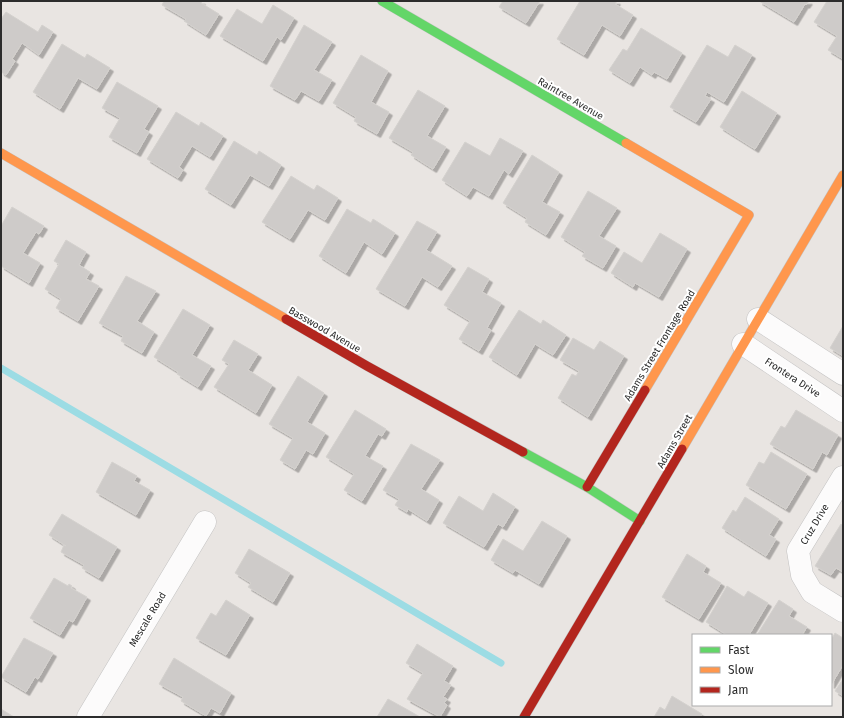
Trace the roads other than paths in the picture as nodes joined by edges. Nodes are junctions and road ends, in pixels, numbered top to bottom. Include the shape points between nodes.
1 (382, 1) edge
2 (1, 153) edge
3 (843, 175) edge
4 (749, 215) joint
5 (758, 319) junction
6 (743, 344) junction
7 (843, 374) edge
8 (843, 410) edge
9 (843, 477) edge
10 (587, 487) junction
11 (640, 521) junction
12 (205, 522) dead end
13 (843, 610) edge
14 (88, 717) edge
15 (524, 717) edge

1 - 4 street, Raintree Avenue
2 - 10 street, Basswood Avenue via 367,366
3 - 5 street, Adams Street
4 - 10 street, Adams Street Frontage Road
5 - 6 street, Adams Street
5 - 7 street
6 - 8 street, Frontera Drive
6 - 11 street, Adams Street
9 - 13 street, Cruz Drive via 798,551 802,575 812,592
10 - 11 street, Basswood Avenue
11 - 15 street, Adams Street
12 - 14 street, Mescale Road

